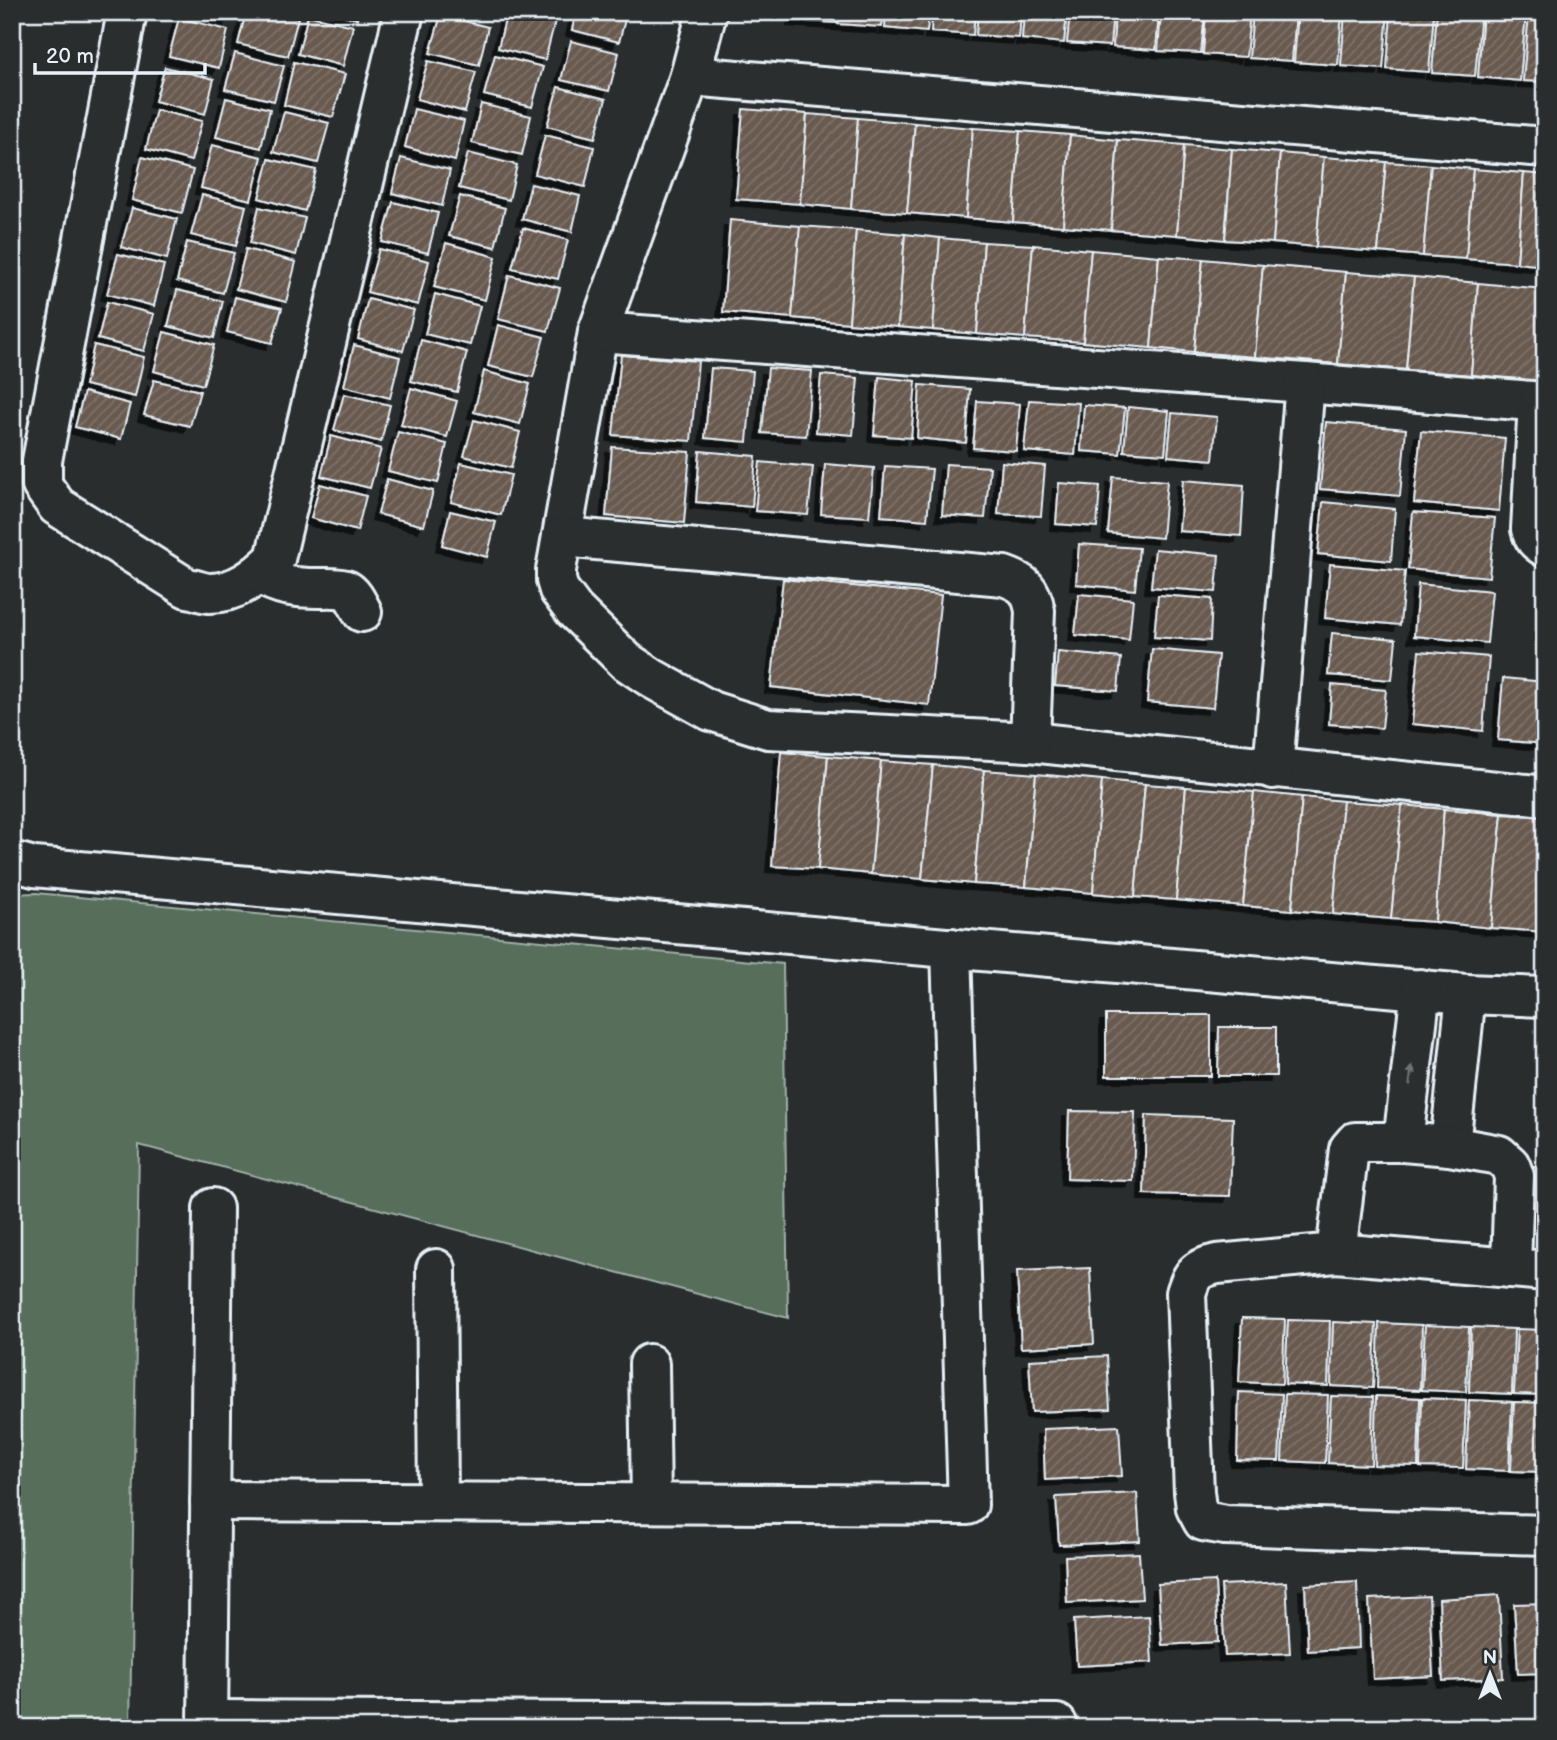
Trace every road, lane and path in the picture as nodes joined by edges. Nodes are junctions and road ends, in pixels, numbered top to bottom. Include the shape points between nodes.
1 (127, 12) edge
2 (404, 12) edge
3 (707, 12) edge
4 (690, 76) junction
5 (1545, 147) edge
6 (598, 332) junction
7 (1305, 383) junction
8 (1542, 402) edge
9 (562, 537) junction
10 (1545, 547) edge
11 (260, 574) junction
12 (362, 612) dead end
13 (1030, 742) junction
14 (1273, 769) junction
15 (1545, 796) edge
16 (12, 861) edge
17 (950, 947) junction
18 (1421, 989) junction
19 (1466, 994) junction
20 (1545, 997) edge
21 (1403, 1142) junction
22 (1450, 1146) junction
23 (213, 1208) dead end
24 (1336, 1253) junction
25 (436, 1269) dead end
26 (1528, 1269) edge
27 (649, 1364) dead end
28 (210, 1501) junction
29 (438, 1502) junction
30 (651, 1503) junction
31 (1545, 1535) edge
32 (208, 1724) edge
33 (1057, 1724) dead end

1 - 11 street via 42,461 42,485 57,506 187,588 210,593 227,590
2 - 11 street via 275,559
3 - 4 street
4 - 5 street
4 - 6 street
6 - 7 street
6 - 9 street
7 - 8 street
7 - 14 street
8 - 10 street via 1531,529 1537,543
9 - 13 street via 556,580 574,610 626,661 711,711 768,729
9 - 13 street via 1004,576 1019,581 1031,594 1035,611
11 - 12 street via 272,582 300,588 348,591
13 - 14 street
14 - 15 street
16 - 17 street via 34,867
17 - 18 street
17 - 30 street via 968,1505
18 - 19 street
21 -> 18 street
19 - 20 street
19 - 22 street
21 - 22 street
21 - 24 street via 1355,1142 1350,1146
22 - 26 street via 1499,1155 1510,1165
23 - 28 street
24 - 26 street
24 - 31 street via 1217,1264 1199,1268 1192,1277 1186,1313 1199,1516 1225,1525
25 - 29 street
27 - 30 street
28 - 29 street
28 - 32 street
29 - 30 street
32 - 33 street

